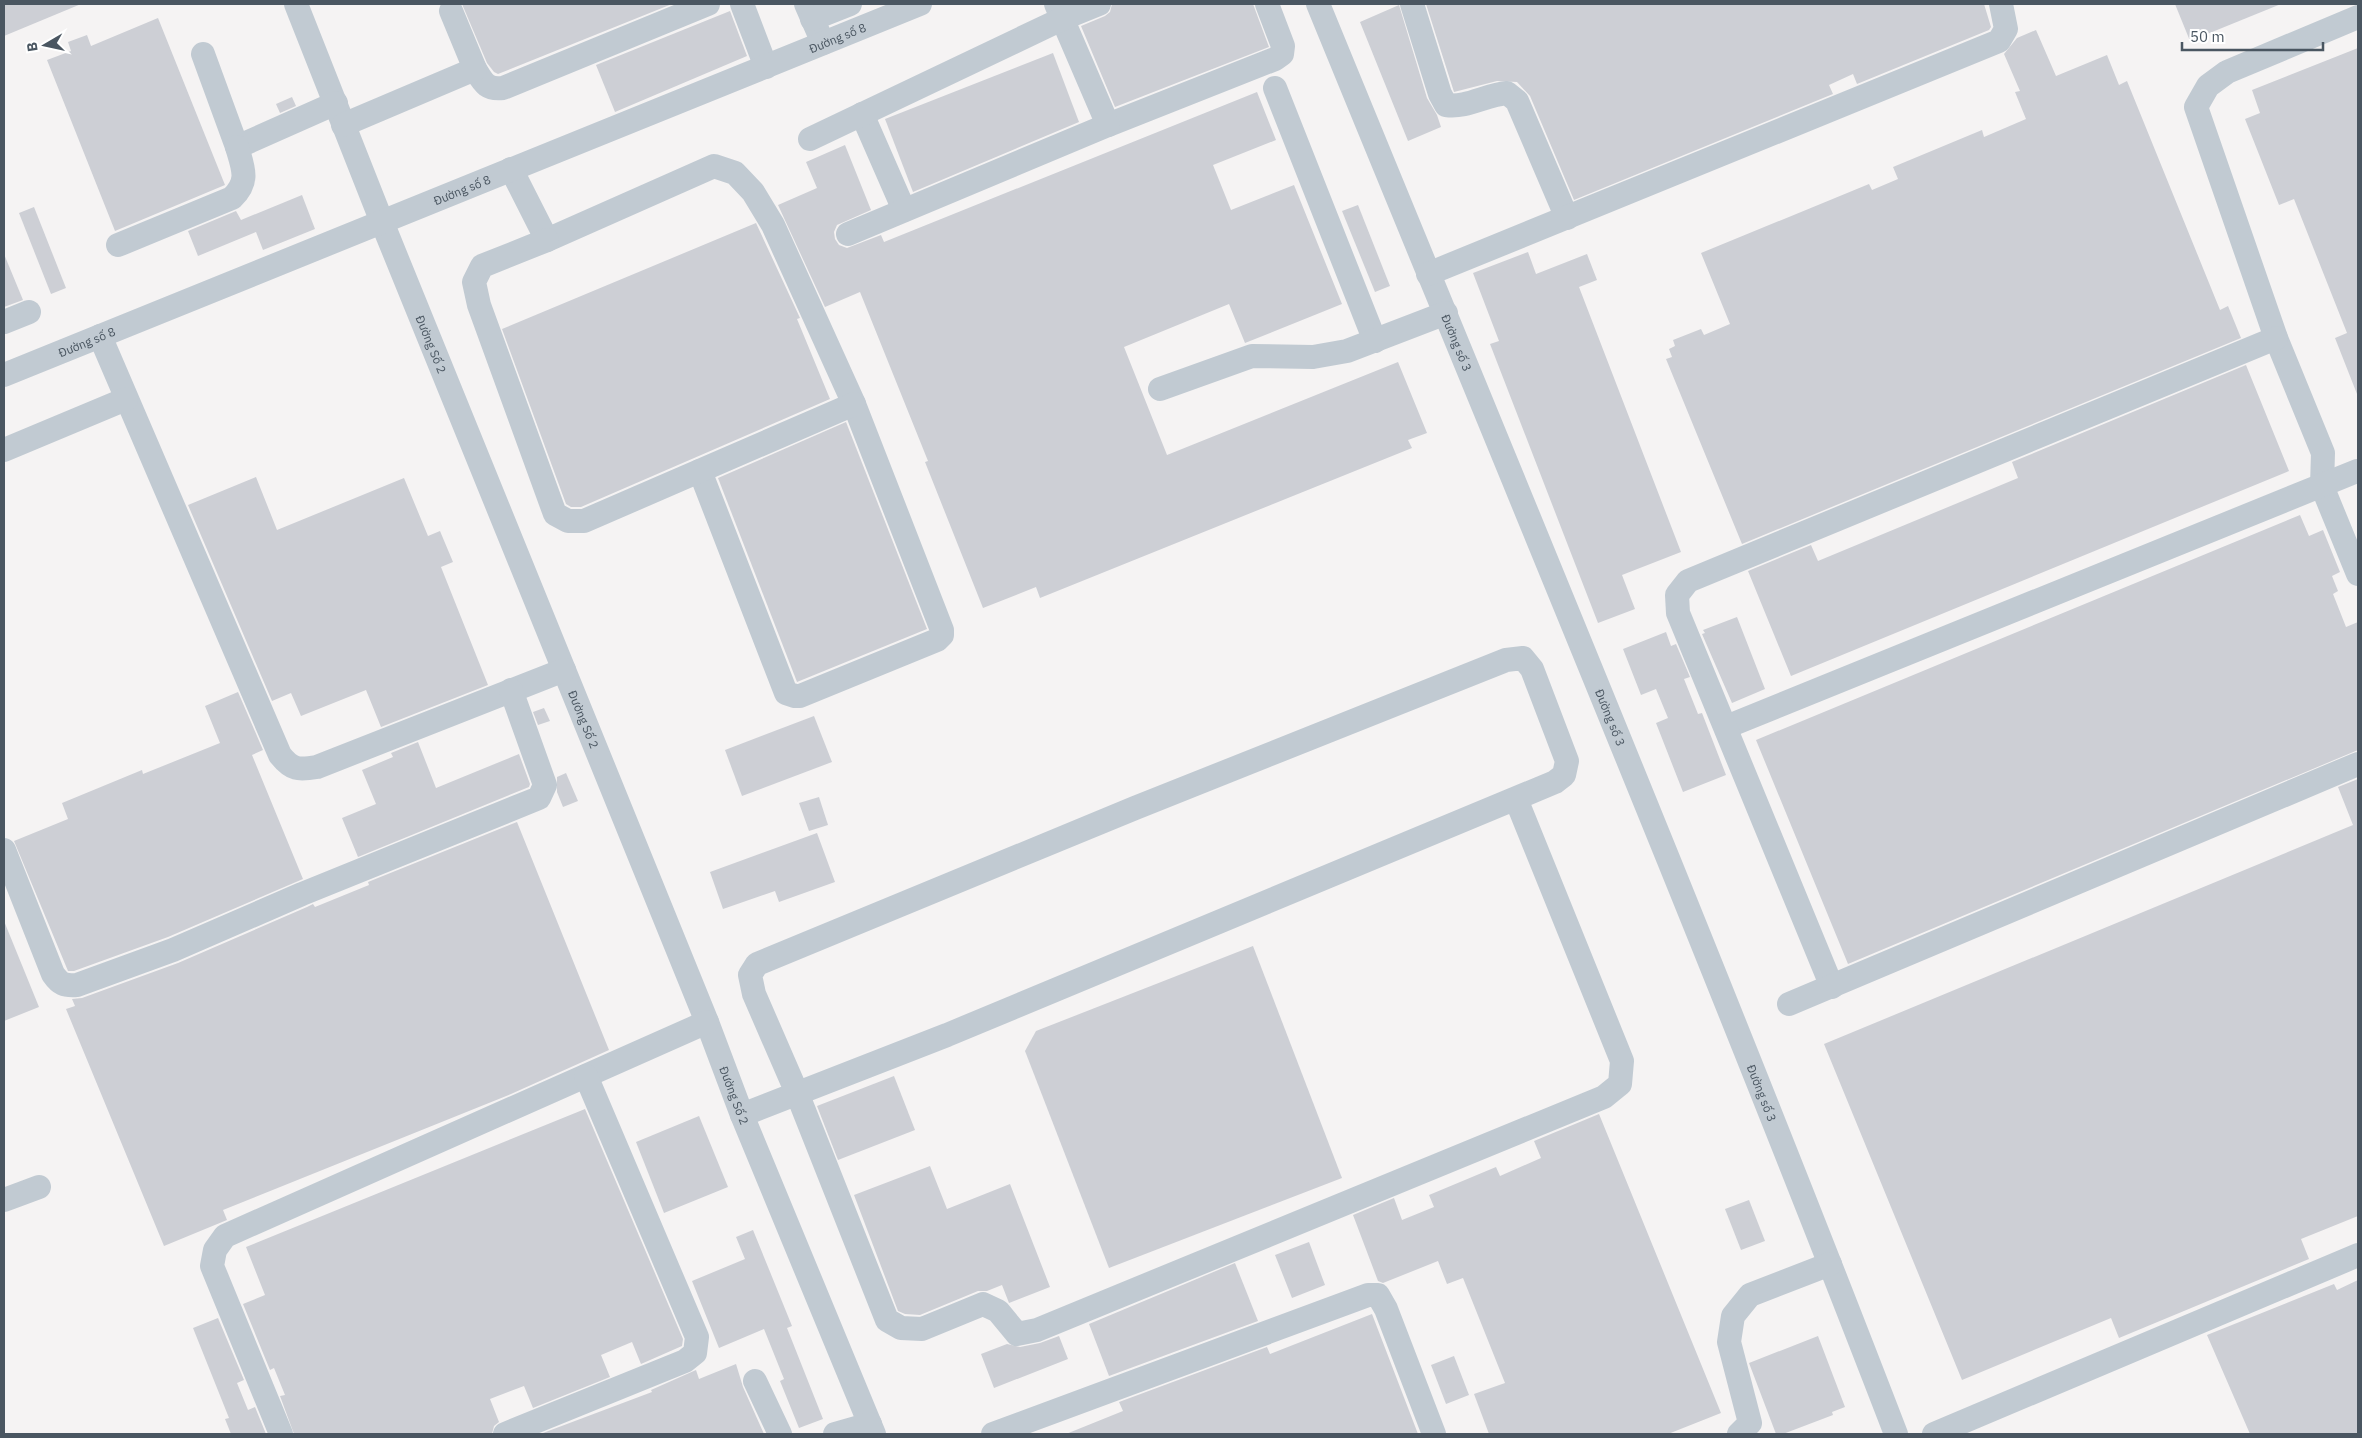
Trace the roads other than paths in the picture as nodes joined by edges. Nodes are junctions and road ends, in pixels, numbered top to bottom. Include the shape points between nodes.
1 (296, 4) edge
2 (708, 4) edge
3 (742, 4) edge
4 (850, 4) edge
5 (920, 4) edge
6 (1099, 4) edge
7 (1267, 4) edge
8 (1318, 4) edge
9 (1412, 4) edge
10 (2000, 4) edge
11 (451, 11) dead end
12 (809, 11) edge
13 (1059, 11) edge
14 (2358, 17) edge
15 (823, 43) junction
16 (203, 54) dead end
17 (766, 67) junction
18 (475, 69) junction
19 (1275, 88) dead end
20 (336, 103) junction
21 (862, 114) junction
22 (343, 125) junction
23 (1108, 125) junction
24 (810, 139) dead end
25 (237, 147) junction
26 (511, 169) junction
27 (904, 210) junction
28 (1567, 218) junction
29 (382, 222) junction
30 (848, 234) dead end
31 (547, 240) junction
32 (118, 245) dead end
33 (1428, 274) junction
34 (29, 312) dead end
35 (1446, 313) junction
36 (4, 322) edge
37 (100, 336) junction
38 (2276, 338) junction
39 (1375, 341) junction
40 (4, 375) edge
41 (1160, 389) dead end
42 (126, 399) junction
43 (854, 404) junction
44 (4, 450) edge
45 (2323, 453) junction
46 (700, 471) junction
47 (2358, 473) edge
48 (2322, 486) junction
49 (2358, 574) edge
50 (564, 670) junction
51 (512, 690) junction
52 (1726, 727) junction
53 (2358, 764) edge
54 (1516, 799) junction
55 (4, 850) edge
56 (1832, 987) junction
57 (1789, 1004) dead end
58 (707, 1022) junction
59 (586, 1076) junction
60 (797, 1093) junction
61 (742, 1115) junction
62 (39, 1187) dead end
63 (4, 1200) edge
64 (2358, 1254) edge
65 (1830, 1264) junction
66 (755, 1381) dead end
67 (872, 1429) edge
68 (281, 1434) edge
69 (505, 1434) edge
70 (780, 1434) edge
71 (834, 1434) edge
72 (993, 1434) edge
73 (1434, 1434) edge
74 (1739, 1434) edge
75 (1896, 1434) edge
76 (1934, 1434) edge

1 - 20 street, Đường Số 2
2 - 18 street via 503,88 485,86
3 - 17 street
4 - 12 street
5 - 15 street, Đường số 8
6 - 13 street
7 - 23 street via 1283,46 1282,54
8 - 33 street, Đường số 3
9 - 28 street via 1446,105 1458,107 1507,94 1517,101
10 - 28 street via 2006,28 1999,42
11 - 18 street
12 - 15 street
13 - 21 street
13 - 23 street
14 - 38 street via 2227,72 2208,86 2196,106
15 - 17 street, Đường số 8
16 - 25 street
17 - 26 street, Đường số 8
18 - 22 street
19 - 39 street
20 - 22 street, Đường Số 2
20 - 25 street
21 - 24 street
21 - 27 street
22 - 29 street, Đường Số 2
23 - 27 street
25 - 32 street via 245,175 241,190 232,198
26 - 29 street, Đường số 8
26 - 31 street
27 - 30 street
28 - 33 street
29 - 37 street, Đường số 8
29 - 50 street, Đường Số 2
31 - 43 street via 714,166 735,173 753,192 772,225
31 - 46 street via 482,266 474,282 479,305 555,514 568,521 584,521
33 - 35 street, Đường số 3
34 - 36 street
35 - 39 street
35 - 65 street, Đường số 3
37 - 40 street, Đường số 8
37 - 42 street
38 - 45 street
38 - 52 street via 1688,581 1677,595 1678,612
39 - 41 street via 1347,351 1314,357 1252,356
42 - 44 street
42 - 51 street via 280,755 288,766 302,769 317,767
43 - 46 street
43 - 46 street via 942,630 937,640 800,696 786,693
45 - 47 street
45 - 48 street
47 - 48 street
48 - 49 street
48 - 52 street
50 - 51 street
50 - 58 street, Đường Số 2
51 - 55 street via 545,785 539,798 173,950 77,985 59,983 53,974
52 - 56 street
53 - 56 street
54 - 60 street via 947,1035
54 - 60 street via 1556,782 1564,775 1567,761 1532,669 1522,658 1506,660 1136,808 757,964 750,975 754,994
54 - 60 street via 1622,1061 1620,1084 1604,1097 1037,1330 1017,1334 998,1312 983,1304 922,1329 901,1328 887,1320
56 - 57 street
58 - 59 street
58 - 61 street, Đường Số 2
59 - 68 street via 225,1236 215,1250 212,1266
59 - 69 street via 697,1337 695,1352 685,1361
60 - 61 street
61 - 67 street, Đường Số 2
62 - 63 street
64 - 76 street
65 - 74 street via 1750,1295 1733,1316 1729,1342 1750,1423
65 - 75 street, Đường số 3
66 - 70 street
67 - 71 street
72 - 73 street via 1368,1295 1378,1295 1386,1308

